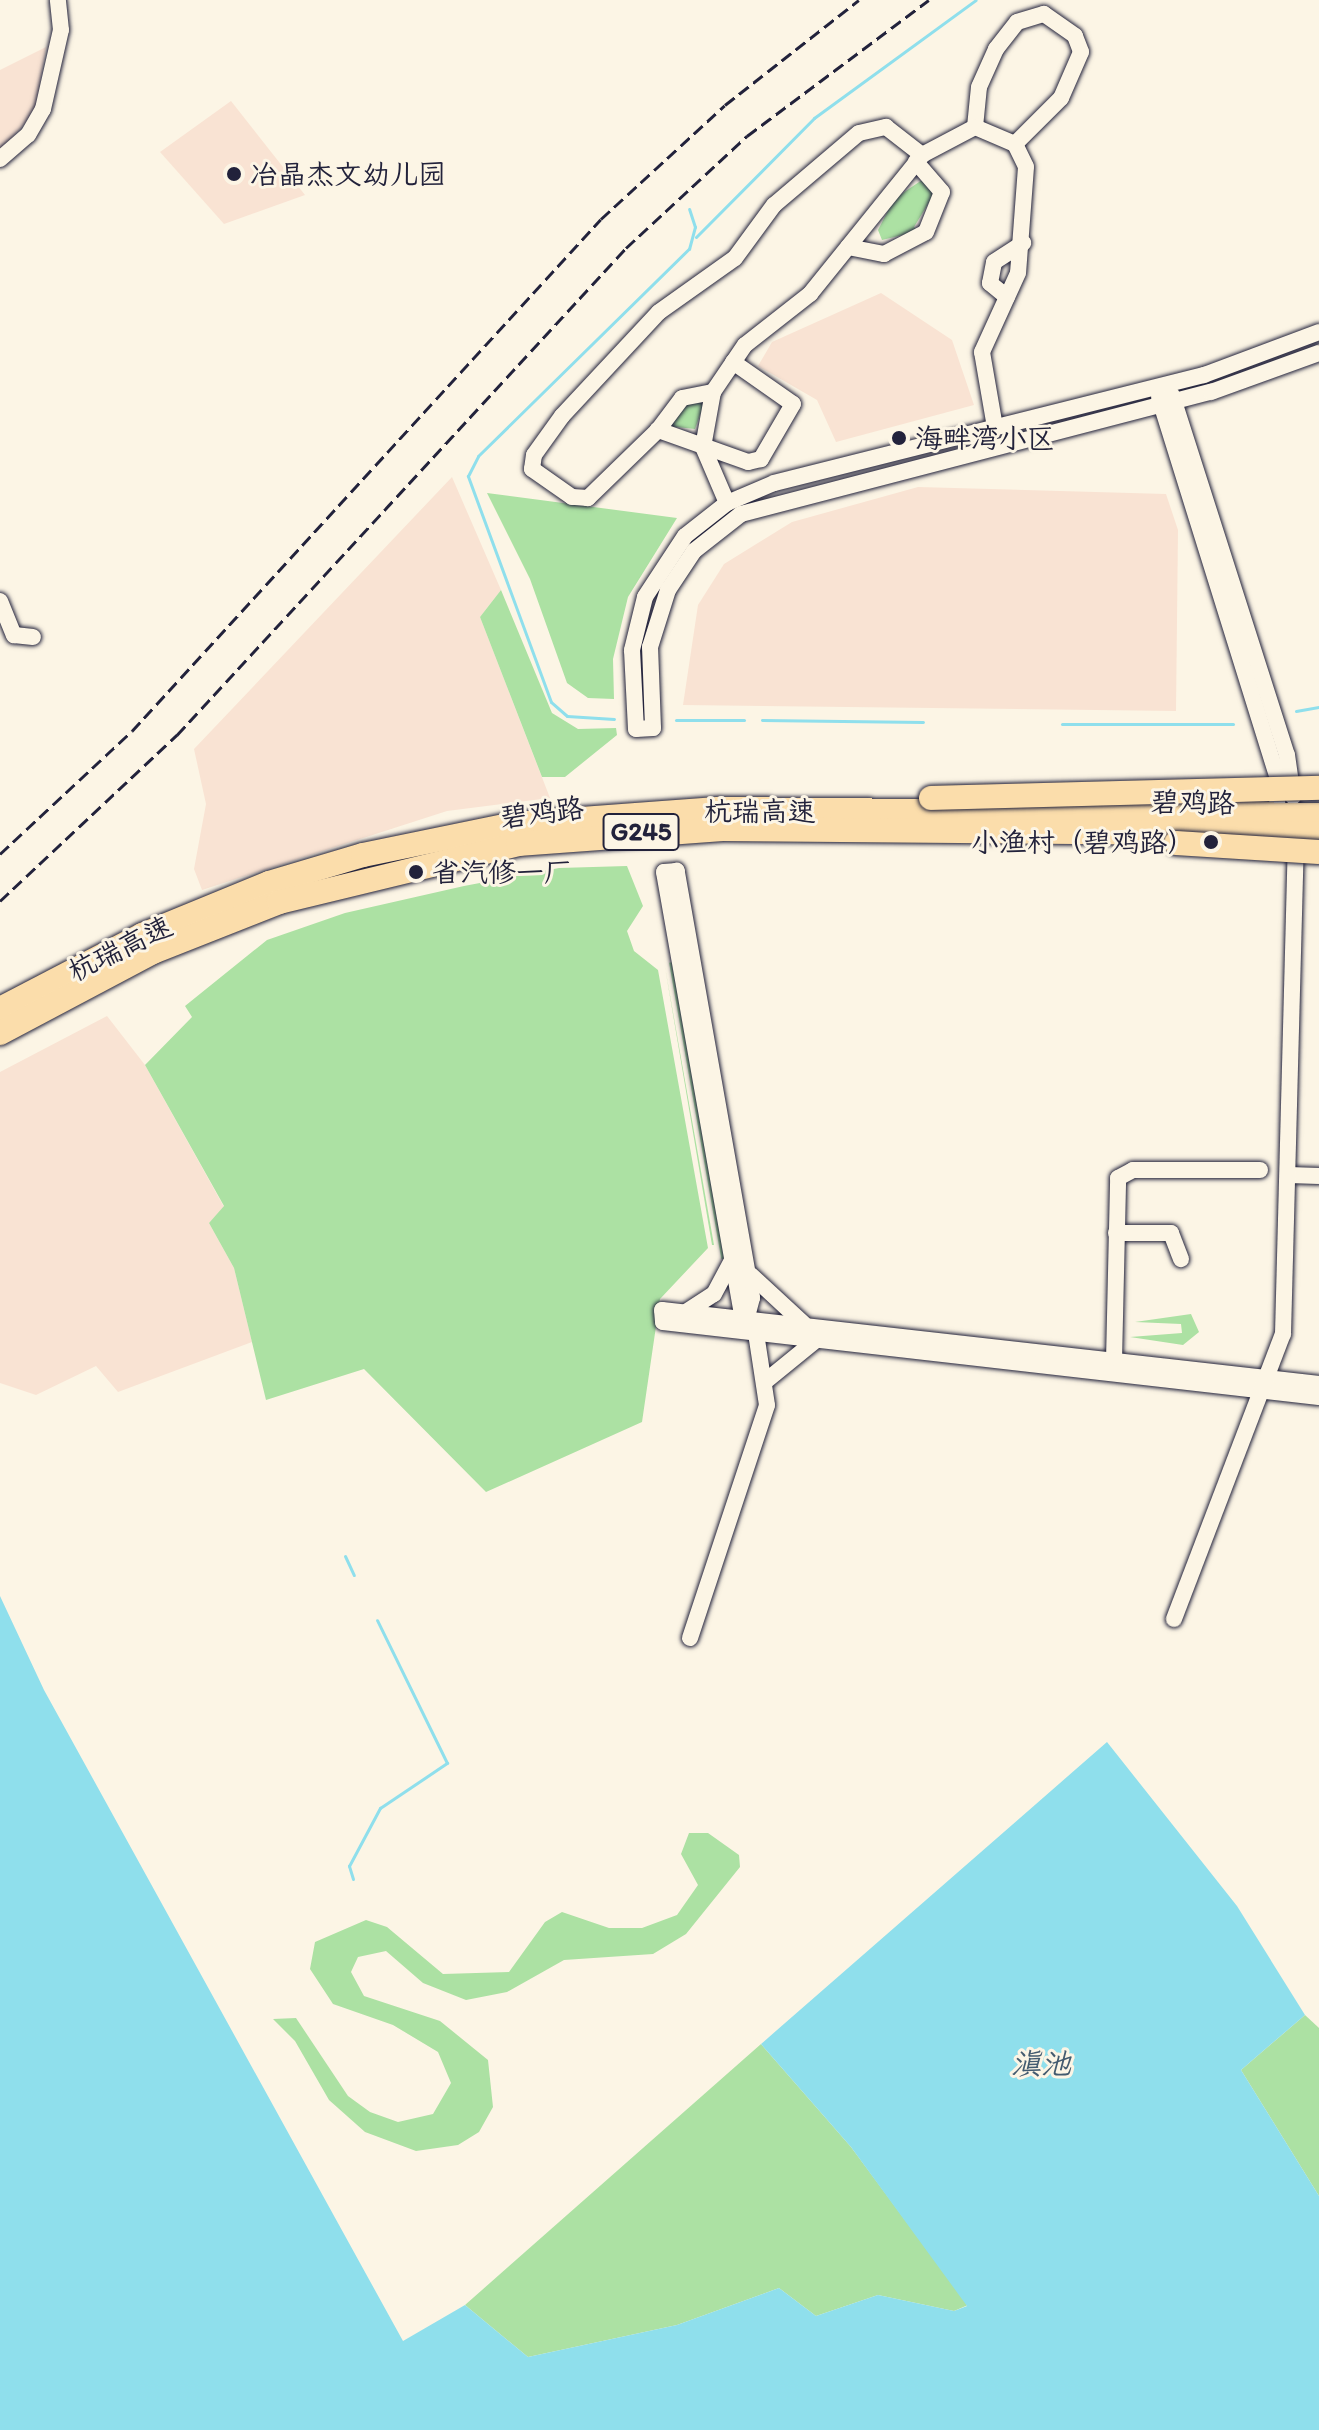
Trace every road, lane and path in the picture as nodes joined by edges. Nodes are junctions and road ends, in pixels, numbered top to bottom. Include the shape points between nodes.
1 (58, 0) edge
2 (975, 127) junction
3 (1015, 144) junction
4 (919, 158) junction
5 (0, 159) edge
6 (1023, 243) junction
7 (848, 247) junction
8 (1007, 297) junction
9 (1319, 332) edge
10 (1319, 353) edge
11 (733, 362) junction
12 (1163, 386) junction
13 (713, 392) junction
14 (1168, 404) junction
15 (995, 427) junction
16 (658, 430) junction
17 (703, 447) junction
18 (727, 503) junction
19 (0, 601) edge
20 (33, 637) dead end
21 (1319, 788) edge
22 (931, 798) junction
23 (1319, 802) edge
24 (1319, 815) edge
25 (1296, 824) edge
26 (1176, 843) junction
27 (1319, 844) edge
28 (1319, 852) edge
29 (0, 996) edge
30 (0, 1009) edge
31 (0, 1033) edge
32 (0, 1045) edge
33 (1260, 1170) dead end
34 (1289, 1175) junction
35 (1319, 1176) edge
36 (1116, 1233) junction
37 (1181, 1259) dead end
38 (740, 1262) junction
39 (683, 1313) junction
40 (743, 1319) junction
41 (726, 1330) junction
42 (756, 1333) junction
43 (812, 1333) junction
44 (773, 1335) junction
45 (1114, 1361) junction
46 (767, 1380) junction
47 (1319, 1384) edge
48 (1268, 1385) junction
49 (1319, 1397) edge
50 (1174, 1619) dead end
51 (690, 1638) dead end

1 - 5 street via 61,30 43,109 28,135
2 - 3 street
2 - 3 street via 979,87 996,49 1017,22 1044,14 1075,36 1081,52 1061,98
2 - 4 street
3 - 6 street via 1026,167
4 - 7 street
4 - 7 street via 942,192 926,232 884,254
4 - 16 street via 886,127 859,133 774,205 735,258 659,312 562,416 534,455 532,469 572,497 588,498
6 - 8 street
6 - 8 street via 994,262 990,283
7 - 11 street via 810,294
8 - 15 street via 982,352
9 - 12 street
10 - 14 street
11 - 13 street
11 - 17 street via 788,399 792,413 756,461
12 - 14 street
12 - 15 street
13 - 16 street via 682,398
13 - 17 street
14 - 18 street via 784,498 728,522 685,563 656,617 644,728 632,650 645,597 679,543
14 - 25 street via 1287,755
15 - 18 street via 774,483
16 - 17 street
17 - 18 street
19 - 20 street via 14,635
21 - 22 highway, bridge
22 - 23 highway, 杭瑞高速, bridge
22 - 29 highway, 杭瑞高速 via 639,800 410,831 217,892
24 - 25 highway, 碧鸡路 / G245
25 - 30 highway, 碧鸡路 / G245 via 720,809 514,824 363,855 240,894
25 - 31 highway, 碧鸡路 / G245 via 722,829 518,844 279,902 153,952
25 - 34 street
26 - 27 highway, 杭瑞高速, bridge
26 - 28 highway, bridge
26 - 32 highway, 杭瑞高速 via 648,841 514,855 387,880 252,923 109,984
33 - 36 street via 1127,1171 1116,1184
34 - 35 street
34 - 48 street via 1286,1302
36 - 37 street via 1171,1233
36 - 45 street
38 - 38 street via 677,871 664,872
38 - 39 street via 714,1294
38 - 40 street
38 - 43 street via 763,1293
39 - 40 street
39 - 41 street via 662,1310 663,1322
40 - 41 street
40 - 43 street
40 - 44 street
41 - 42 street
42 - 44 street
42 - 46 street
43 - 44 street
43 - 45 street
43 - 46 street
43 - 48 street
45 - 48 street
46 - 51 street via 767,1405
47 - 48 street
48 - 49 street
48 - 50 street

